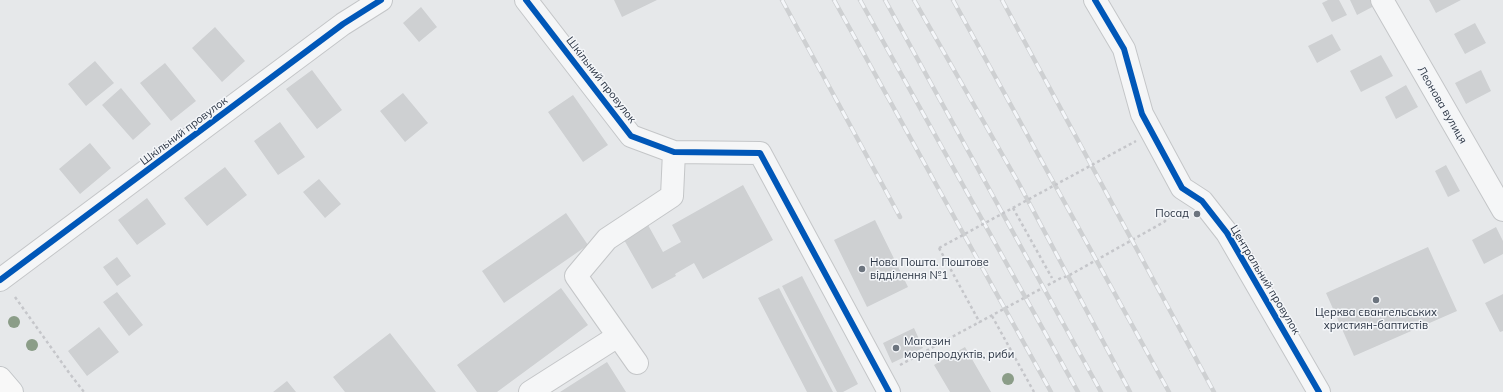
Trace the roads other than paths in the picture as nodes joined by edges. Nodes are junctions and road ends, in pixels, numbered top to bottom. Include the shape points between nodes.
1 (381, 0) edge
2 (526, 0) edge
3 (1095, 0) edge
4 (1382, 0) edge
5 (674, 152) junction
6 (1503, 210) edge
7 (1, 279) edge
8 (618, 336) junction
9 (637, 363) dead end
10 (0, 378) edge
11 (885, 384) edge
12 (12, 392) edge
13 (530, 392) edge
14 (1320, 392) edge

1 - 7 street, Шкільний провулок via 343,24
2 - 5 street, Шкільний провулок via 631,136
3 - 14 street, Центральний провулок via 1124,49 1142,114 1182,188 1202,201 1227,234
4 - 6 street, Леонова вулиця
5 - 8 street via 672,196 607,239 576,276
5 - 11 street, Шкільний провулок via 760,153
8 - 9 street
8 - 13 street
10 - 12 main road

